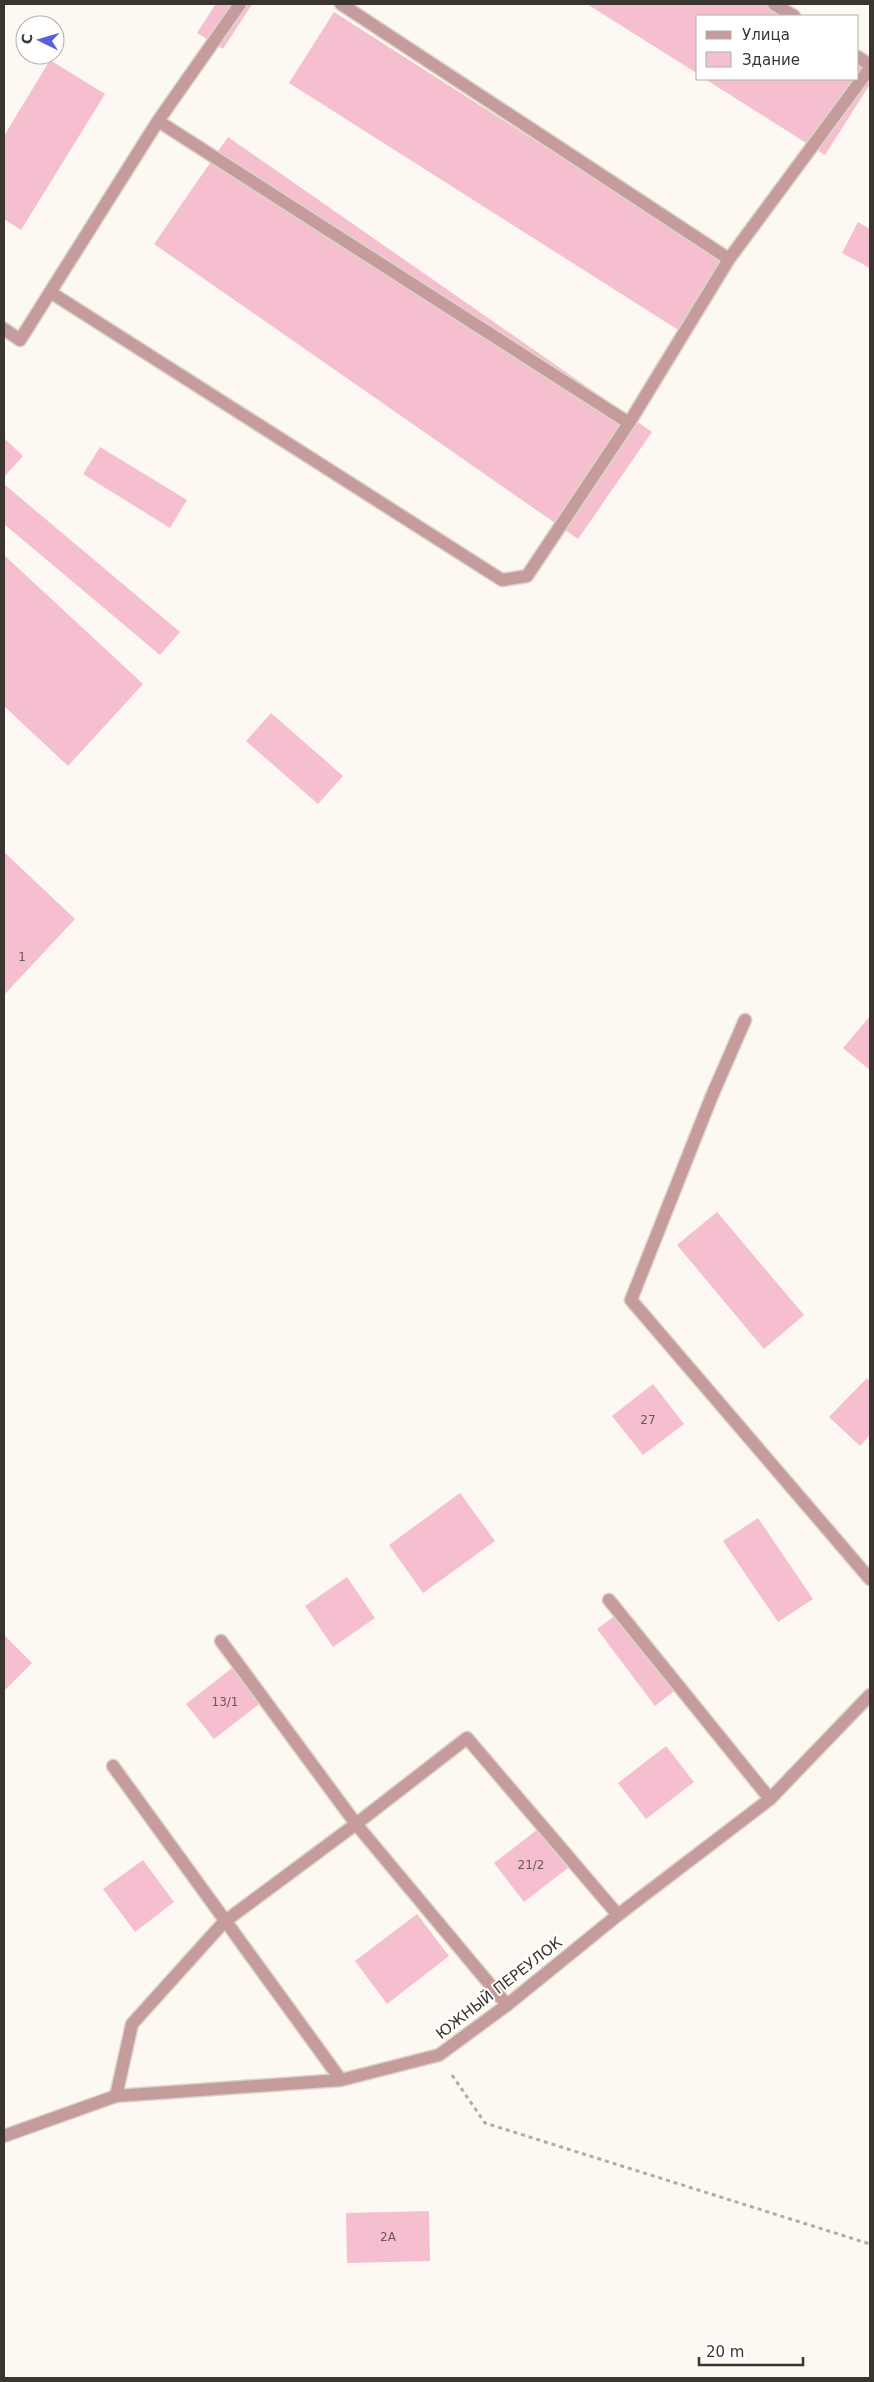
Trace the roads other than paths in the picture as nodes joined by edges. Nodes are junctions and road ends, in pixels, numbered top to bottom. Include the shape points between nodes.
1 (240, 4) edge
2 (341, 4) edge
3 (774, 4) edge
4 (792, 15) edge
5 (859, 58) edge
6 (870, 67) edge
7 (158, 120) junction
8 (729, 259) junction
9 (50, 292) junction
10 (4, 329) edge
11 (629, 423) junction
12 (745, 1020) dead end
13 (870, 1579) edge
14 (609, 1600) dead end
15 (221, 1641) dead end
16 (870, 1695) edge
17 (113, 1766) dead end
18 (770, 1799) junction
19 (356, 1824) junction
20 (618, 1915) junction
21 (224, 1922) junction
22 (507, 2005) junction
23 (341, 2080) junction
24 (116, 2096) junction
25 (4, 2136) edge

1 - 7 street
2 - 8 street
3 - 4 street
5 - 6 street
6 - 8 street
7 - 9 street
7 - 11 street
8 - 11 street
9 - 10 street via 20,340
9 - 11 street via 502,580 527,576
12 - 13 street via 631,1300
14 - 18 street
15 - 19 street
16 - 18 street, ЮЖНЫЙ ПЕРЕУЛОК
17 - 21 street
18 - 20 street, ЮЖНЫЙ ПЕРЕУЛОК
19 - 20 street via 467,1738
19 - 21 street
19 - 22 street
20 - 22 street, ЮЖНЫЙ ПЕРЕУЛОК
21 - 23 street
21 - 24 street via 132,2024
22 - 23 street, ЮЖНЫЙ ПЕРЕУЛОК via 438,2055
23 - 24 street, ЮЖНЫЙ ПЕРЕУЛОК
24 - 25 street, ЮЖНЫЙ ПЕРЕУЛОК

